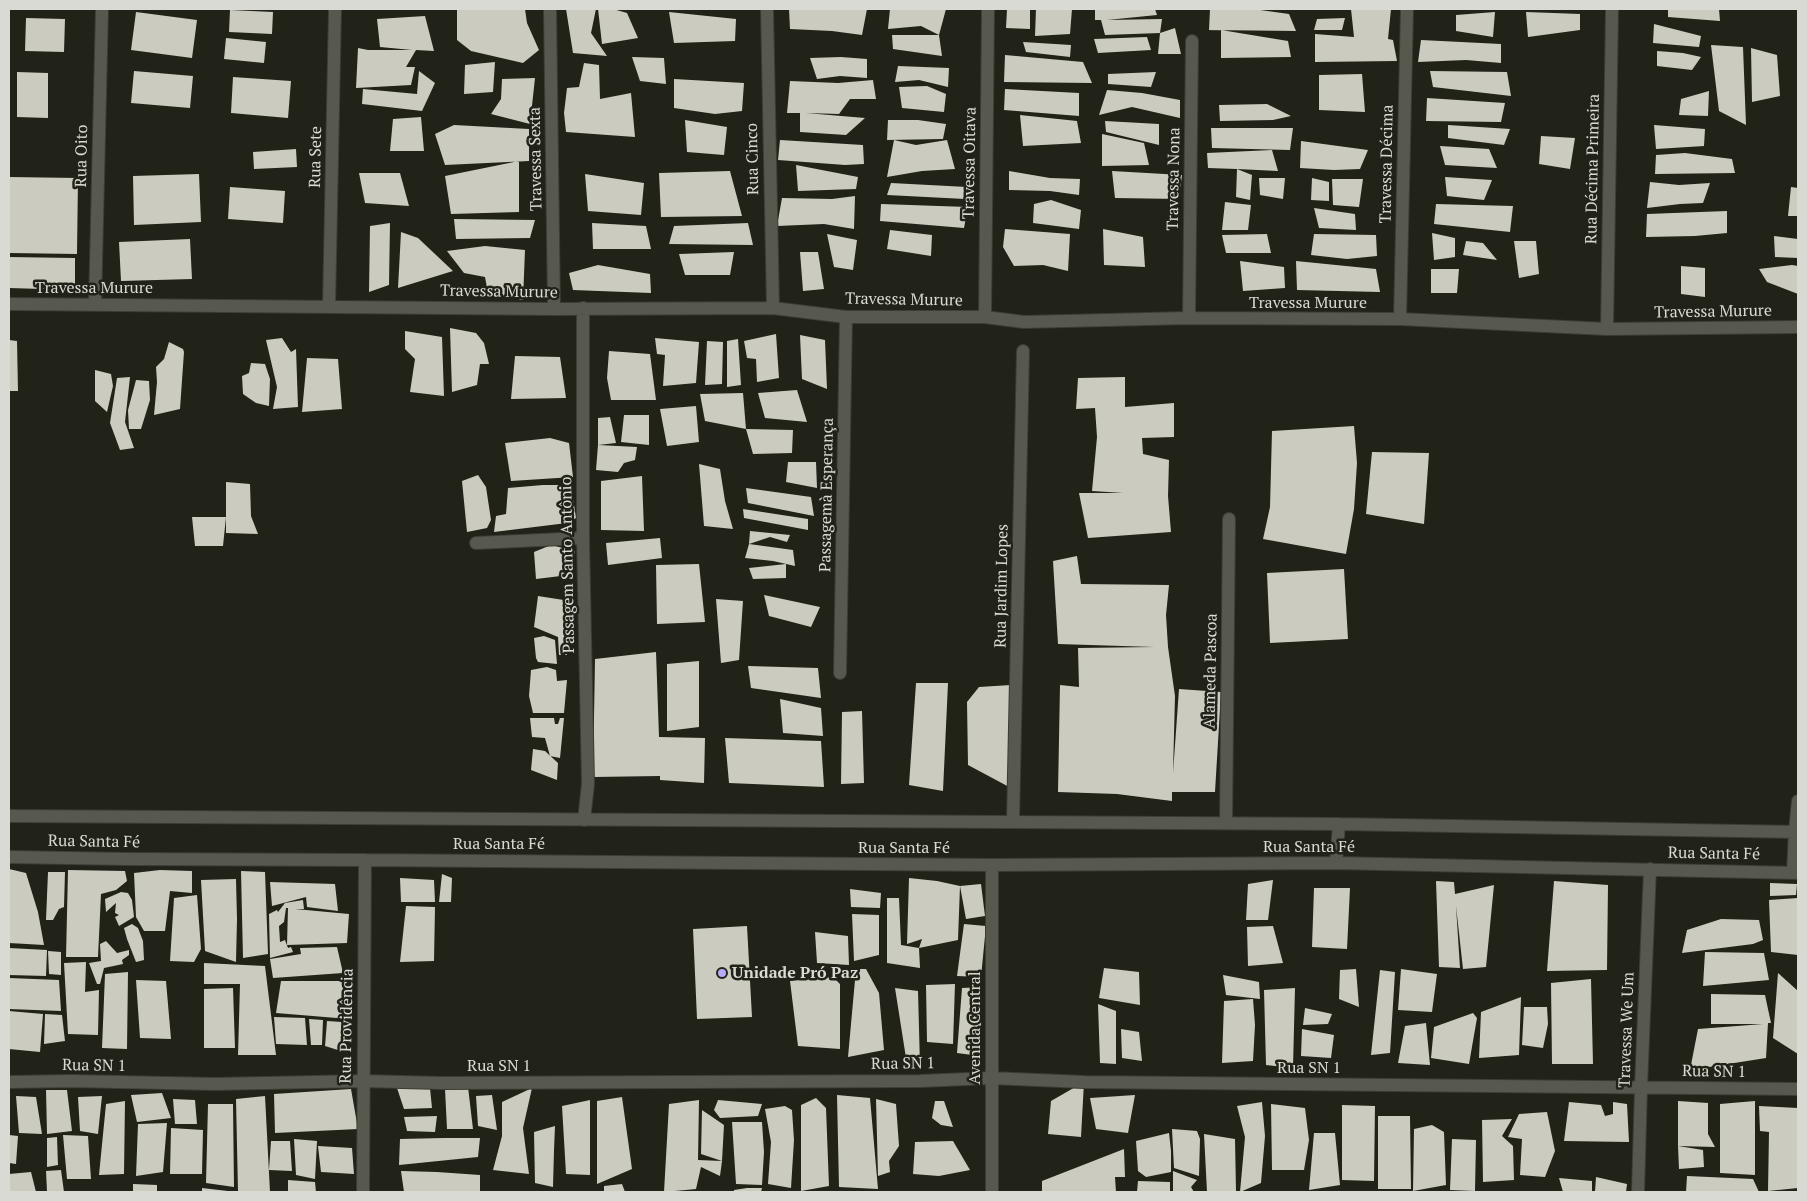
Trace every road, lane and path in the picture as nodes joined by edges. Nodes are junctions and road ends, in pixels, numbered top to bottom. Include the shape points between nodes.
1 (102, 9) edge
2 (335, 9) edge
3 (550, 9) edge
4 (767, 9) edge
5 (988, 9) edge
6 (1407, 9) edge
7 (1612, 9) edge
8 (1192, 41) dead end
9 (9, 304) edge
10 (95, 305) junction
11 (329, 306) junction
12 (583, 308) junction
13 (773, 308) junction
14 (554, 309) junction
15 (846, 317) junction
16 (985, 317) junction
17 (1189, 318) junction
18 (1400, 319) junction
19 (1798, 327) edge
20 (1607, 329) junction
21 (1022, 351) dead end
22 (1229, 519) dead end
23 (583, 538) junction
24 (476, 543) dead end
25 (840, 673) dead end
26 (1798, 801) edge
27 (9, 816) edge
28 (584, 820) junction
29 (1014, 821) junction
30 (1226, 823) junction
31 (1339, 824) junction
32 (1797, 831) edge
33 (9, 857) edge
34 (365, 860) junction
35 (1336, 863) junction
36 (992, 865) junction
37 (1650, 869) junction
38 (1796, 873) edge
39 (991, 1078) junction
40 (363, 1081) junction
41 (9, 1082) edge
42 (1640, 1087) junction
43 (1798, 1089) edge
44 (363, 1192) edge
45 (992, 1192) edge
46 (1638, 1192) edge

1 - 10 street, Rua Oito
2 - 11 street, Rua Sete
3 - 14 street, Travessa Sexta
4 - 13 street, Rua Cinco
5 - 16 street, Travessa Oitava
6 - 18 street, Travessa Décima
7 - 20 street, Rua Décima Primeira
8 - 17 street, Travessa Nona
9 - 10 street, Travessa Murure
10 - 11 street, Travessa Murure
11 - 14 street, Travessa Murure
12 - 13 street, Travessa Murure
12 - 14 street, Travessa Murure
12 - 23 street, Passagem Santo Antônio
13 - 15 street, Travessa Murure
15 - 16 street, Travessa Murure
15 - 25 street, Passagemà Esperança
16 - 17 street, Travessa Murure via 1024,322
17 - 18 street, Travessa Murure
18 - 20 street, Travessa Murure
19 - 20 street, Travessa Murure
21 - 29 street, Rua Jardim Lopes
22 - 30 street, Alameda Pascoa
23 - 24 street
23 - 28 street, Passagem Santo Antônio via 588,784
26 - 32 street
27 - 28 street, Rua Santa Fé
28 - 29 street, Rua Santa Fé
29 - 30 street, Rua Santa Fé
30 - 31 street, Rua Santa Fé
31 - 32 street, Rua Santa Fé
31 - 35 street
32 - 38 street
33 - 34 street, Rua Santa Fé
34 - 36 street, Rua Santa Fé
34 - 40 street, Rua Providência
35 - 36 street, Rua Santa Fé
35 - 37 street, Rua Santa Fé
36 - 39 street, Avenida Central
37 - 38 street, Rua Santa Fé
37 - 42 street, Travessa We Um
39 - 40 street, Rua SN 1 via 910,1081
39 - 42 street, Rua SN 1 via 1084,1082
39 - 45 street, Avenida Central
40 - 41 street, Rua SN 1 via 215,1084
40 - 44 street, Rua Providência
42 - 43 street, Rua SN 1
42 - 46 street, Travessa We Um

